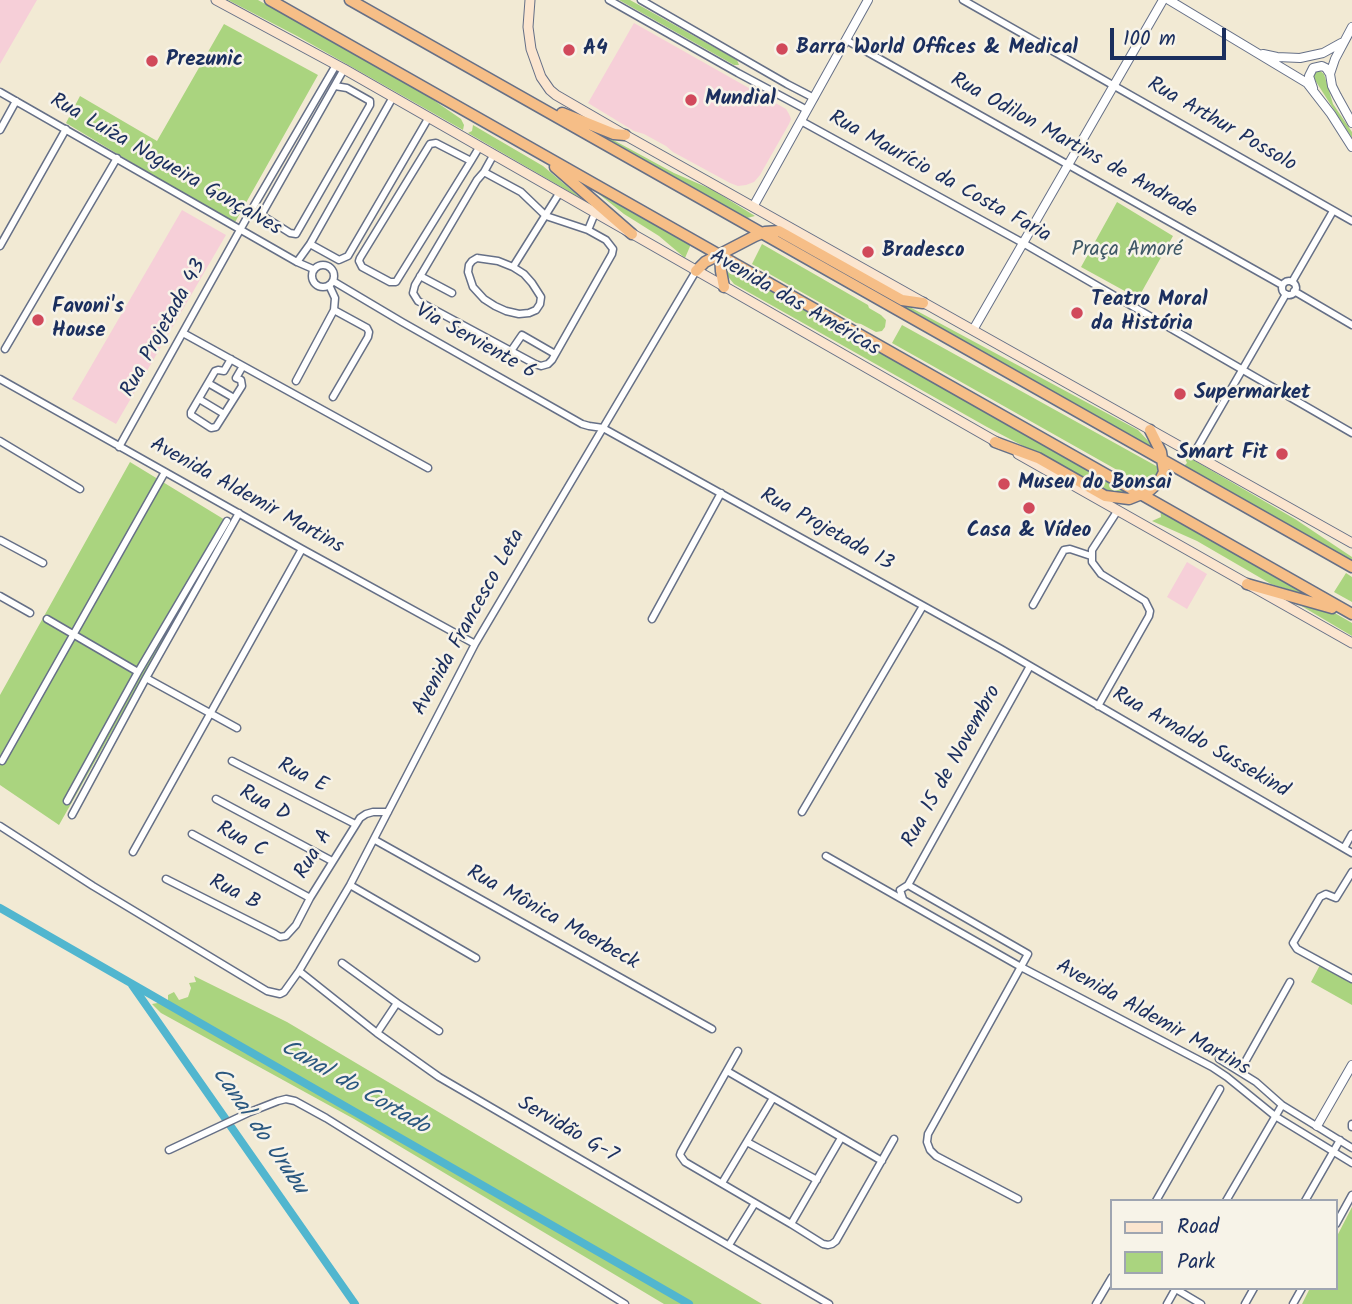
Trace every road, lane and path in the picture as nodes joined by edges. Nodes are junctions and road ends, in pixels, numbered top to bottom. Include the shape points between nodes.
1 (216, 0) edge
2 (270, 0) edge
3 (350, 0) edge
4 (530, 0) edge
5 (610, 0) edge
6 (641, 0) edge
7 (868, 0) edge
8 (963, 0) edge
9 (1163, 0) edge
10 (1170, 0) edge
11 (1352, 27) edge
12 (846, 40) junction
13 (1344, 42) junction
14 (1254, 51) junction
15 (340, 67) junction
16 (1330, 74) junction
17 (787, 84) junction
18 (1115, 85) junction
19 (335, 86) junction
20 (1314, 90) junction
21 (0, 92) edge
22 (778, 94) junction
23 (393, 97) junction
24 (814, 98) junction
25 (16, 101) junction
26 (538, 106) junction
27 (807, 110) junction
28 (429, 117) junction
29 (801, 121) junction
30 (1352, 121) edge
31 (66, 129) junction
32 (0, 130) edge
33 (625, 135) junction
34 (480, 146) junction
35 (1352, 147) edge
36 (537, 152) junction
37 (494, 154) junction
38 (117, 158) junction
39 (471, 161) junction
40 (1069, 164) junction
41 (484, 172) junction
42 (561, 192) junction
43 (753, 207) junction
44 (1333, 211) junction
45 (596, 213) junction
46 (546, 216) junction
47 (1352, 221) edge
48 (241, 229) junction
49 (588, 230) junction
50 (762, 233) junction
51 (632, 234) junction
52 (1023, 243) junction
53 (310, 244) junction
54 (0, 246) edge
55 (720, 255) junction
56 (297, 262) junction
57 (513, 267) junction
58 (313, 269) junction
59 (696, 271) junction
60 (420, 276) junction
61 (1292, 282) junction
62 (331, 283) junction
63 (1282, 285) junction
64 (724, 287) junction
65 (1294, 291) junction
66 (452, 293) dead end
67 (1286, 294) junction
68 (923, 303) junction
69 (334, 310) junction
70 (1352, 325) edge
71 (973, 330) junction
72 (183, 333) junction
73 (5, 349) dead end
74 (511, 351) junction
75 (555, 354) junction
76 (231, 359) junction
77 (243, 366) junction
78 (1242, 370) junction
79 (224, 371) junction
80 (236, 378) junction
81 (0, 379) edge
82 (296, 381) dead end
83 (208, 383) junction
84 (333, 397) dead end
85 (234, 398) junction
86 (199, 399) junction
87 (224, 414) junction
88 (603, 428) junction
89 (1150, 430) junction
90 (1352, 433) edge
91 (0, 441) edge
92 (995, 442) junction
93 (120, 447) junction
94 (1193, 454) junction
95 (1164, 461) junction
96 (428, 468) dead end
97 (165, 472) junction
98 (80, 489) dead end
99 (721, 493) junction
100 (1143, 495) junction
101 (1118, 510) junction
102 (239, 513) junction
103 (227, 521) dead end
104 (0, 540) edge
105 (1352, 543) edge
106 (302, 549) junction
107 (1091, 556) junction
108 (43, 563) dead end
109 (1352, 567) edge
110 (1247, 584) junction
111 (0, 596) edge
112 (1033, 605) dead end
113 (923, 606) junction
114 (30, 613) dead end
115 (1351, 614) edge
116 (47, 619) dead end
117 (652, 619) dead end
118 (73, 634) junction
119 (1352, 643) edge
120 (475, 644) junction
121 (1030, 666) junction
122 (138, 672) junction
123 (146, 678) junction
124 (1098, 706) junction
125 (210, 713) junction
126 (237, 728) dead end
127 (2, 761) edge
128 (232, 761) dead end
129 (216, 799) dead end
130 (67, 801) dead end
131 (388, 812) junction
132 (802, 812) dead end
133 (72, 815) dead end
134 (355, 824) junction
135 (0, 826) edge
136 (192, 834) dead end
137 (1352, 834) edge
138 (375, 840) junction
139 (1344, 848) junction
140 (133, 852) dead end
141 (1352, 853) edge
142 (826, 856) dead end
143 (332, 861) junction
144 (1352, 872) edge
145 (166, 879) dead end
146 (908, 884) junction
147 (350, 885) junction
148 (310, 898) junction
149 (903, 900) junction
150 (286, 936) joint
151 (476, 958) dead end
152 (342, 962) dead end
153 (1021, 967) junction
154 (299, 971) junction
155 (1352, 979) edge
156 (1290, 982) dead end
157 (397, 1003) junction
158 (712, 1029) dead end
159 (439, 1031) dead end
160 (377, 1033) junction
161 (738, 1051) dead end
162 (1219, 1059) dead end
163 (1352, 1065) edge
164 (727, 1070) junction
165 (1240, 1072) junction
166 (1220, 1088) dead end
167 (773, 1098) junction
168 (1282, 1105) junction
169 (1275, 1116) junction
170 (1317, 1126) junction
171 (841, 1138) junction
172 (894, 1139) dead end
173 (1340, 1140) junction
174 (747, 1142) junction
175 (1352, 1148) edge
176 (169, 1150) dead end
177 (1333, 1152) junction
178 (881, 1161) junction
179 (1352, 1163) edge
180 (817, 1180) junction
181 (722, 1183) junction
182 (1352, 1195) edge
183 (1018, 1199) dead end
184 (1157, 1199) edge
185 (1227, 1199) edge
186 (1306, 1199) edge
187 (755, 1203) junction
188 (1338, 1220) edge
189 (791, 1224) junction
190 (729, 1245) junction
191 (1110, 1280) edge
192 (1178, 1290) edge
193 (625, 1304) edge
194 (829, 1304) edge
195 (1096, 1304) edge
196 (1201, 1304) edge

1 - 15 main road, Avenida das Américas
2 - 36 highway, Avenida das Américas
3 - 26 highway
4 - 33 main road via 531,49 545,84 562,99
5 - 22 street
6 - 17 street
7 - 12 street
8 - 18 street, Rua Arthur Possolo
9 - 18 street
10 - 14 street
11 - 13 street
12 - 24 street
12 - 40 street, Rua Odilon Martins de Andrade
13 - 14 street via 1300,58
13 - 16 street
14 - 20 street
15 - 19 street
15 - 23 main road, Avenida das Américas
15 - 48 street, Rua Projetada 43
16 - 20 street via 1322,66 1311,70
16 - 30 street
17 - 22 street via 785,92
17 - 24 street
18 - 40 street
18 - 44 street, Rua Arthur Possolo
19 - 19 street via 263,212 290,233 296,234 370,105 347,88
20 - 35 street
21 - 25 street, Rua Luíza Nogueira Gonçalves
22 - 27 street
23 - 28 main road, Avenida das Américas
23 - 53 street
24 - 27 street
25 - 31 street, Rua Luíza Nogueira Gonçalves
25 - 32 street
26 - 33 highway
26 - 50 highway
27 - 29 street
28 - 34 main road, Avenida das Américas
28 - 53 street via 348,256 338,260
29 - 43 street
29 - 52 street, Rua Maurício da Costa Faria
31 - 38 street, Rua Luíza Nogueira Gonçalves
31 - 54 street
33 - 43 main road
34 - 37 main road, Avenida das Américas
34 - 39 street
36 - 51 highway
36 - 55 highway, Avenida das Américas
37 - 41 street
37 - 42 main road, Avenida das Américas
38 - 48 street, Rua Luíza Nogueira Gonçalves
38 - 73 street
39 - 39 street via 430,144 360,258 362,267 396,282
40 - 52 street
40 - 63 street, Rua Odilon Martins de Andrade
41 - 46 street via 520,192
41 - 60 street
42 - 45 main road, Avenida das Américas
42 - 46 street
43 - 68 main road
44 - 47 street, Rua Arthur Possolo
44 - 61 street
45 - 49 street
45 - 51 main road, Avenida das Américas
46 - 49 street
46 - 57 street
48 - 56 street, Rua Luíza Nogueira Gonçalves
48 - 72 street, Rua Projetada 43
49 - 75 street via 610,244 612,254
50 - 55 highway
50 - 68 highway via 779,231 902,300
50 - 95 highway
51 - 59 main road, Avenida das Américas
52 - 71 street
52 - 78 street, Rua Maurício da Costa Faria
53 - 56 street
55 - 59 highway
55 - 64 highway
55 - 100 highway, Avenida das Américas
56 - 58 street, Rua Luíza Nogueira Gonçalves
57 - 57 street via 477,258 468,272 473,288 495,306 519,314 536,310 541,297 533,283
58 - 62 street via 314,284
58 - 62 street via 330,267 334,273
59 - 64 main road, Avenida das Américas
59 - 88 street, Avenida Francesco Leta
60 - 66 street
60 - 74 street via 413,293 418,301
61 - 63 street
61 - 65 street
62 - 69 street
62 - 88 street, Via Serviente 6 via 582,424
63 - 67 street
64 - 92 main road, Avenida das Américas
65 - 67 street
65 - 70 street
67 - 78 street
68 - 71 main road
69 - 82 street
69 - 84 street via 369,332
71 - 89 main road
72 - 76 street
72 - 93 street, Rua Projetada 43
74 - 75 street via 541,366 548,365
74 - 75 street via 522,335
76 - 77 street
76 - 79 street
77 - 80 street
77 - 96 street
78 - 90 street, Rua Maurício da Costa Faria
78 - 94 street
79 - 80 street
79 - 83 street via 215,371
80 - 85 street via 242,383
81 - 93 street, Avenida Aldemir Martins
83 - 85 street
83 - 86 street
85 - 87 street
86 - 87 street
86 - 87 street via 191,415 211,428
88 - 99 street, Rua Projetada 13
88 - 120 street, Avenida Francesco Leta
89 - 94 main road
89 - 95 highway
91 - 98 street
92 - 100 highway via 1038,458 1105,496 1129,499
92 - 101 main road, Avenida das Américas
93 - 97 street, Avenida Aldemir Martins
94 - 105 main road
95 - 100 highway via 1162,478
95 - 109 highway
97 - 102 street, Avenida Aldemir Martins
97 - 118 street
99 - 113 street, Rua Projetada 13
99 - 117 street
100 - 115 highway, Avenida das Américas
101 - 107 street
101 - 110 main road, Avenida das Américas
102 - 106 street, Avenida Aldemir Martins
102 - 123 street
103 - 122 street
104 - 108 street
106 - 120 street, Avenida Aldemir Martins
106 - 125 street
107 - 112 street via 1064,550
107 - 124 street via 1096,569 1145,601 1150,611
110 - 115 highway
110 - 119 main road, Avenida das Américas
111 - 114 street
113 - 121 street, Rua Projetada 13
113 - 132 street
116 - 118 street
118 - 122 street
118 - 127 street
120 - 131 street, Avenida Francesco Leta
121 - 124 street, Rua Arnaldo Sussekind
121 - 146 street, Rua 15 de Novembro
122 - 130 street
123 - 125 street
123 - 133 street
124 - 139 street, Rua Arnaldo Sussekind
125 - 126 street
125 - 140 street
128 - 134 street, Rua E
129 - 143 street, Rua D
131 - 134 street, Rua A via 366,814
131 - 138 street, Avenida Francesco Leta
134 - 143 street, Rua A
135 - 154 street, Avenida Francesco Leta via 267,991 279,994
136 - 148 street, Rua C
137 - 139 street
138 - 147 street, Avenida Francesco Leta
138 - 158 street, Rua Mônica Moerbeck
139 - 141 street, Rua Arnaldo Sussekind
142 - 149 street, Avenida Aldemir Martins
143 - 148 street, Rua A
144 - 155 street via 1336,898 1320,897 1293,943
145 - 150 street, Rua B
146 - 149 street via 900,890
146 - 153 street, Avenida Aldemir Martins via 1028,954
147 - 151 street
147 - 154 street, Avenida Francesco Leta
148 - 150 street, Rua A
149 - 153 street, Avenida Aldemir Martins
152 - 157 street
153 - 169 street, Avenida Aldemir Martins via 1212,1068
153 - 183 street via 927,1142 936,1156
154 - 160 street, Servidão G-7
156 - 165 street
157 - 159 street
157 - 160 street
160 - 190 street, Servidão G-7 via 439,1077
161 - 164 street
162 - 165 street, Avenida Aldemir Martins
163 - 170 street
164 - 167 street
164 - 181 street via 680,1156
165 - 168 street, Avenida Aldemir Martins
166 - 184 street
167 - 171 street
167 - 174 street
168 - 169 street
168 - 170 street, Avenida Aldemir Martins
169 - 177 street, Avenida Aldemir Martins
169 - 185 street
170 - 173 street, Avenida Aldemir Martins
171 - 178 street
171 - 180 street
172 - 178 street
173 - 175 street, Avenida Aldemir Martins
173 - 177 street
174 - 180 street
174 - 181 street
176 - 193 street via 278,1101 295,1101
177 - 179 street, Avenida Aldemir Martins
177 - 186 street
178 - 189 street via 832,1244 823,1244
180 - 189 street
181 - 187 street
182 - 188 street
187 - 189 street
187 - 190 street
190 - 194 street, Servidão G-7
191 - 195 street
192 - 196 street

